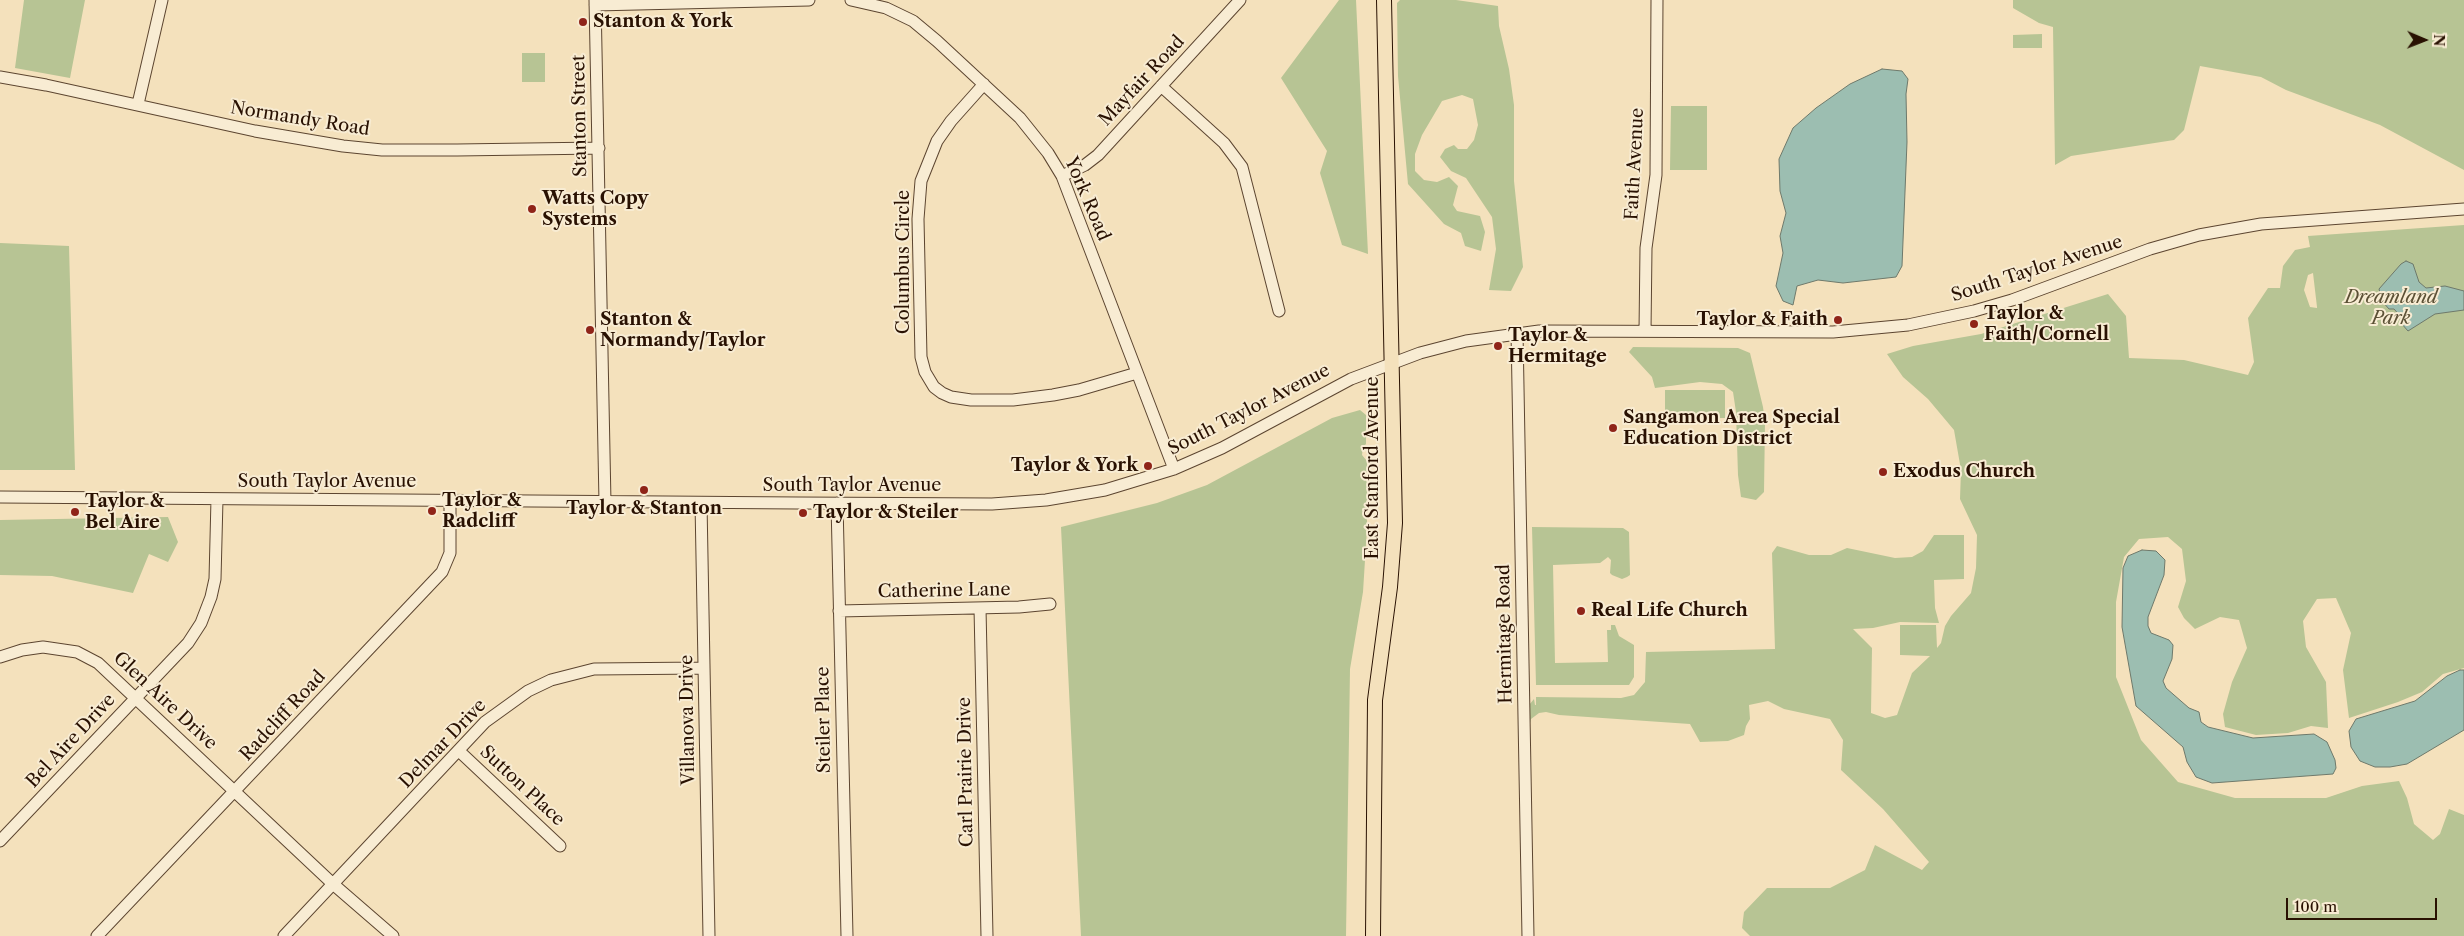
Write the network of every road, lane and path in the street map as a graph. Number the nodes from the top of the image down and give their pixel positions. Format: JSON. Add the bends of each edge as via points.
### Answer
{"nodes":[{"id":1,"x":162,"y":0,"type":"edge"},
{"id":2,"x":809,"y":0,"type":"edge"},
{"id":3,"x":851,"y":0,"type":"edge"},
{"id":4,"x":1240,"y":0,"type":"edge"},
{"id":5,"x":1384,"y":0,"type":"edge"},
{"id":6,"x":1657,"y":0,"type":"edge"},
{"id":7,"x":595,"y":2,"type":"edge"},
{"id":8,"x":888,"y":4,"type":"edge"},
{"id":9,"x":0,"y":77,"type":"edge"},
{"id":10,"x":984,"y":84,"type":"junction"},
{"id":11,"x":1161,"y":86,"type":"junction"},
{"id":12,"x":138,"y":104,"type":"junction"},
{"id":13,"x":599,"y":148,"type":"junction"},
{"id":14,"x":1062,"y":176,"type":"junction"},
{"id":15,"x":2464,"y":209,"type":"edge"},
{"id":16,"x":1279,"y":311,"type":"dead end"},
{"id":17,"x":1645,"y":331,"type":"junction"},
{"id":18,"x":1517,"y":332,"type":"junction"},
{"id":19,"x":1392,"y":362,"type":"junction"},
{"id":20,"x":1138,"y":373,"type":"junction"},
{"id":21,"x":1174,"y":469,"type":"junction"},
{"id":22,"x":0,"y":497,"type":"edge"},
{"id":23,"x":217,"y":499,"type":"junction"},
{"id":24,"x":450,"y":501,"type":"junction"},
{"id":25,"x":605,"y":502,"type":"junction"},
{"id":26,"x":701,"y":503,"type":"junction"},
{"id":27,"x":837,"y":504,"type":"junction"},
{"id":28,"x":1050,"y":604,"type":"dead end"},
{"id":29,"x":980,"y":608,"type":"junction"},
{"id":30,"x":839,"y":611,"type":"junction"},
{"id":31,"x":0,"y":657,"type":"edge"},
{"id":32,"x":704,"y":668,"type":"junction"},
{"id":33,"x":136,"y":697,"type":"junction"},
{"id":34,"x":459,"y":750,"type":"junction"},
{"id":35,"x":236,"y":791,"type":"junction"},
{"id":36,"x":0,"y":841,"type":"edge"},
{"id":37,"x":560,"y":846,"type":"dead end"},
{"id":38,"x":333,"y":884,"type":"junction"},
{"id":39,"x":98,"y":936,"type":"edge"},
{"id":40,"x":284,"y":936,"type":"edge"},
{"id":41,"x":393,"y":936,"type":"edge"},
{"id":42,"x":710,"y":936,"type":"edge"},
{"id":43,"x":847,"y":936,"type":"edge"},
{"id":44,"x":987,"y":936,"type":"edge"},
{"id":45,"x":1373,"y":936,"type":"edge"},
{"id":46,"x":1528,"y":936,"type":"edge"}],
"edges":[{"from":1,"to":12,"type":"street"},
{"from":2,"to":7,"type":"street"},
{"from":3,"to":8,"type":"street","name":"York Road"},
{"from":4,"to":11,"type":"street","name":"Mayfair Road"},
{"from":5,"to":19,"type":"main road","name":"East Stanford Avenue"},
{"from":6,"to":17,"type":"street","name":"Faith Avenue","via":[[1656,175],[1646,248]]},
{"from":7,"to":13,"type":"street","name":"Stanton Street"},
{"from":8,"to":10,"type":"street","name":"York Road","via":[[919,26]]},
{"from":9,"to":12,"type":"street","name":"Normandy Road"},
{"from":10,"to":14,"type":"street","name":"York Road","via":[[1034,134]]},
{"from":10,"to":20,"type":"street","name":"Columbus Circle","via":[[950,121],[925,168],[918,207],[923,365],[928,379],[942,393],[956,399],[1013,400],[1079,390]]},
{"from":11,"to":14,"type":"street","name":"Mayfair Road","via":[[1086,165]]},
{"from":11,"to":16,"type":"street","via":[[1224,143],[1242,167]]},
{"from":12,"to":13,"type":"street","name":"Normandy Road","via":[[255,131],[382,150]]},
{"from":13,"to":25,"type":"street","name":"Stanton Street"},
{"from":14,"to":20,"type":"street","name":"York Road"},
{"from":15,"to":17,"type":"street","name":"South Taylor Avenue","via":[[2261,224],[2207,234],[2150,249],[1974,312],[1908,325],[1833,332]]},
{"from":17,"to":18,"type":"street","name":"South Taylor Avenue"},
{"from":18,"to":19,"type":"street","name":"South Taylor Avenue","via":[[1441,346]]},
{"from":18,"to":46,"type":"street","name":"Hermitage Road"},
{"from":19,"to":21,"type":"street","name":"South Taylor Avenue","via":[[1335,386],[1228,444]]},
{"from":19,"to":45,"type":"main road","name":"East Stanford Avenue","via":[[1395,523],[1374,709]]},
{"from":20,"to":21,"type":"street","name":"York Road"},
{"from":21,"to":27,"type":"street","name":"South Taylor Avenue","via":[[1112,488],[1046,500],[992,504]]},
{"from":22,"to":23,"type":"street","name":"South Taylor Avenue"},
{"from":23,"to":24,"type":"street","name":"South Taylor Avenue"},
{"from":23,"to":33,"type":"street","name":"Bel Aire Drive","via":[[217,558],[212,597],[188,643]]},
{"from":24,"to":25,"type":"street","name":"South Taylor Avenue"},
{"from":24,"to":35,"type":"street","name":"Radcliff Road","via":[[450,553],[442,572]]},
{"from":25,"to":26,"type":"street","name":"South Taylor Avenue"},
{"from":26,"to":27,"type":"street","name":"South Taylor Avenue"},
{"from":26,"to":32,"type":"street","name":"Villanova Drive"},
{"from":27,"to":30,"type":"street","name":"Steiler Place"},
{"from":28,"to":29,"type":"street","name":"Catherine Lane"},
{"from":29,"to":30,"type":"street","name":"Catherine Lane"},
{"from":29,"to":44,"type":"street","name":"Carl Prairie Drive"},
{"from":30,"to":43,"type":"street","name":"Steiler Place"},
{"from":31,"to":33,"type":"street","name":"Glen Aire Drive","via":[[38,648],[77,652],[98,663]]},
{"from":32,"to":34,"type":"street","name":"Delmar Drive","via":[[594,669],[551,680],[505,706]]},
{"from":32,"to":42,"type":"street","name":"Villanova Drive"},
{"from":33,"to":35,"type":"street","name":"Glen Aire Drive"},
{"from":33,"to":36,"type":"street","name":"Bel Aire Drive"},
{"from":34,"to":37,"type":"street","name":"Sutton Place"},
{"from":34,"to":38,"type":"street","name":"Delmar Drive"},
{"from":35,"to":38,"type":"street","name":"Glen Aire Drive"},
{"from":35,"to":39,"type":"street","name":"Radcliff Road"},
{"from":38,"to":40,"type":"street","name":"Delmar Drive"},
{"from":38,"to":41,"type":"street","name":"Glen Aire Drive"}]}
